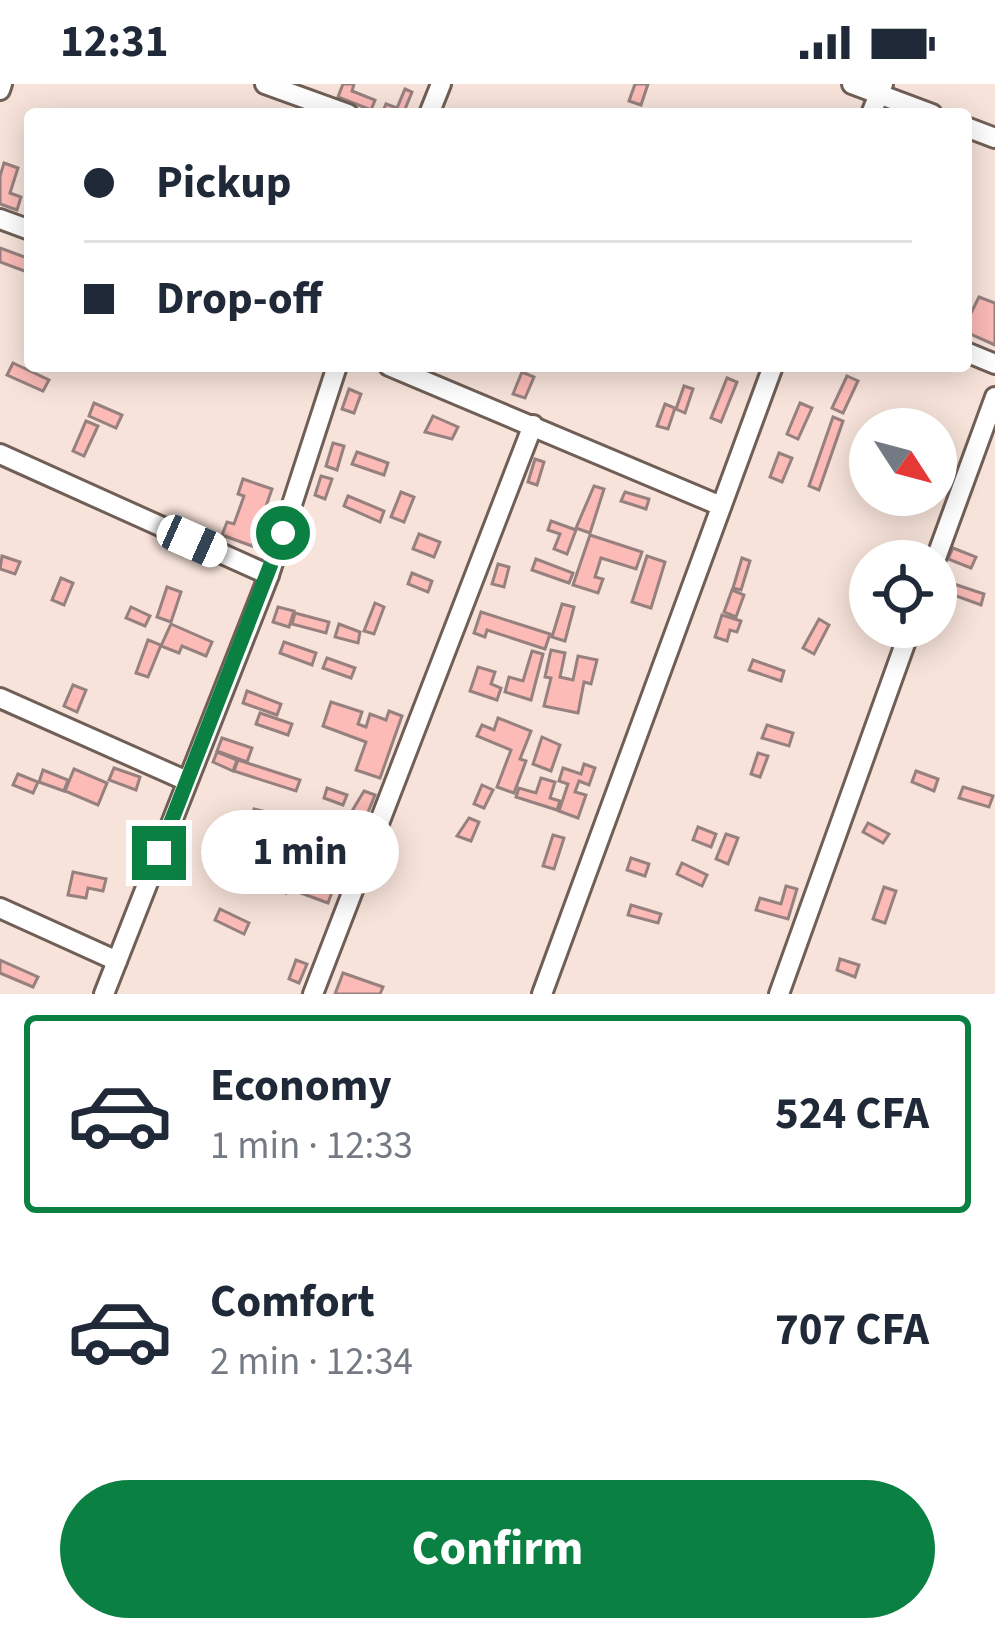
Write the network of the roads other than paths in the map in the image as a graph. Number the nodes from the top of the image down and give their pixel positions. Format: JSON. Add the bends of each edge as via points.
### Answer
{"nodes":[{"id":1,"x":265,"y":84,"type":"edge"},
{"id":2,"x":852,"y":84,"type":"edge"},
{"id":3,"x":881,"y":89,"type":"edge"},
{"id":4,"x":331,"y":108,"type":"edge"},
{"id":5,"x":920,"y":108,"type":"edge"},
{"id":6,"x":335,"y":372,"type":"edge"},
{"id":7,"x":404,"y":372,"type":"edge"},
{"id":8,"x":771,"y":372,"type":"edge"},
{"id":9,"x":995,"y":397,"type":"edge"},
{"id":10,"x":533,"y":425,"type":"junction"},
{"id":11,"x":0,"y":454,"type":"edge"},
{"id":12,"x":721,"y":506,"type":"junction"},
{"id":13,"x":943,"y":540,"type":"edge"},
{"id":14,"x":269,"y":575,"type":"junction"},
{"id":15,"x":903,"y":648,"type":"edge"},
{"id":16,"x":0,"y":698,"type":"edge"},
{"id":17,"x":187,"y":781,"type":"junction"},
{"id":18,"x":0,"y":908,"type":"edge"},
{"id":19,"x":117,"y":961,"type":"junction"},
{"id":20,"x":104,"y":994,"type":"edge"},
{"id":21,"x":313,"y":994,"type":"edge"},
{"id":22,"x":542,"y":994,"type":"edge"},
{"id":23,"x":779,"y":994,"type":"edge"}],
"edges":[{"from":1,"to":4,"type":"street"},
{"from":2,"to":3,"type":"street"},
{"from":3,"to":5,"type":"street"},
{"from":6,"to":14,"type":"street"},
{"from":7,"to":10,"type":"street"},
{"from":8,"to":12,"type":"street"},
{"from":9,"to":13,"type":"street"},
{"from":10,"to":12,"type":"street"},
{"from":10,"to":21,"type":"street"},
{"from":11,"to":14,"type":"street"},
{"from":12,"to":22,"type":"street"},
{"from":14,"to":17,"type":"street"},
{"from":15,"to":23,"type":"street"},
{"from":16,"to":17,"type":"street"},
{"from":17,"to":19,"type":"street"},
{"from":18,"to":19,"type":"street"},
{"from":19,"to":20,"type":"street"}]}
